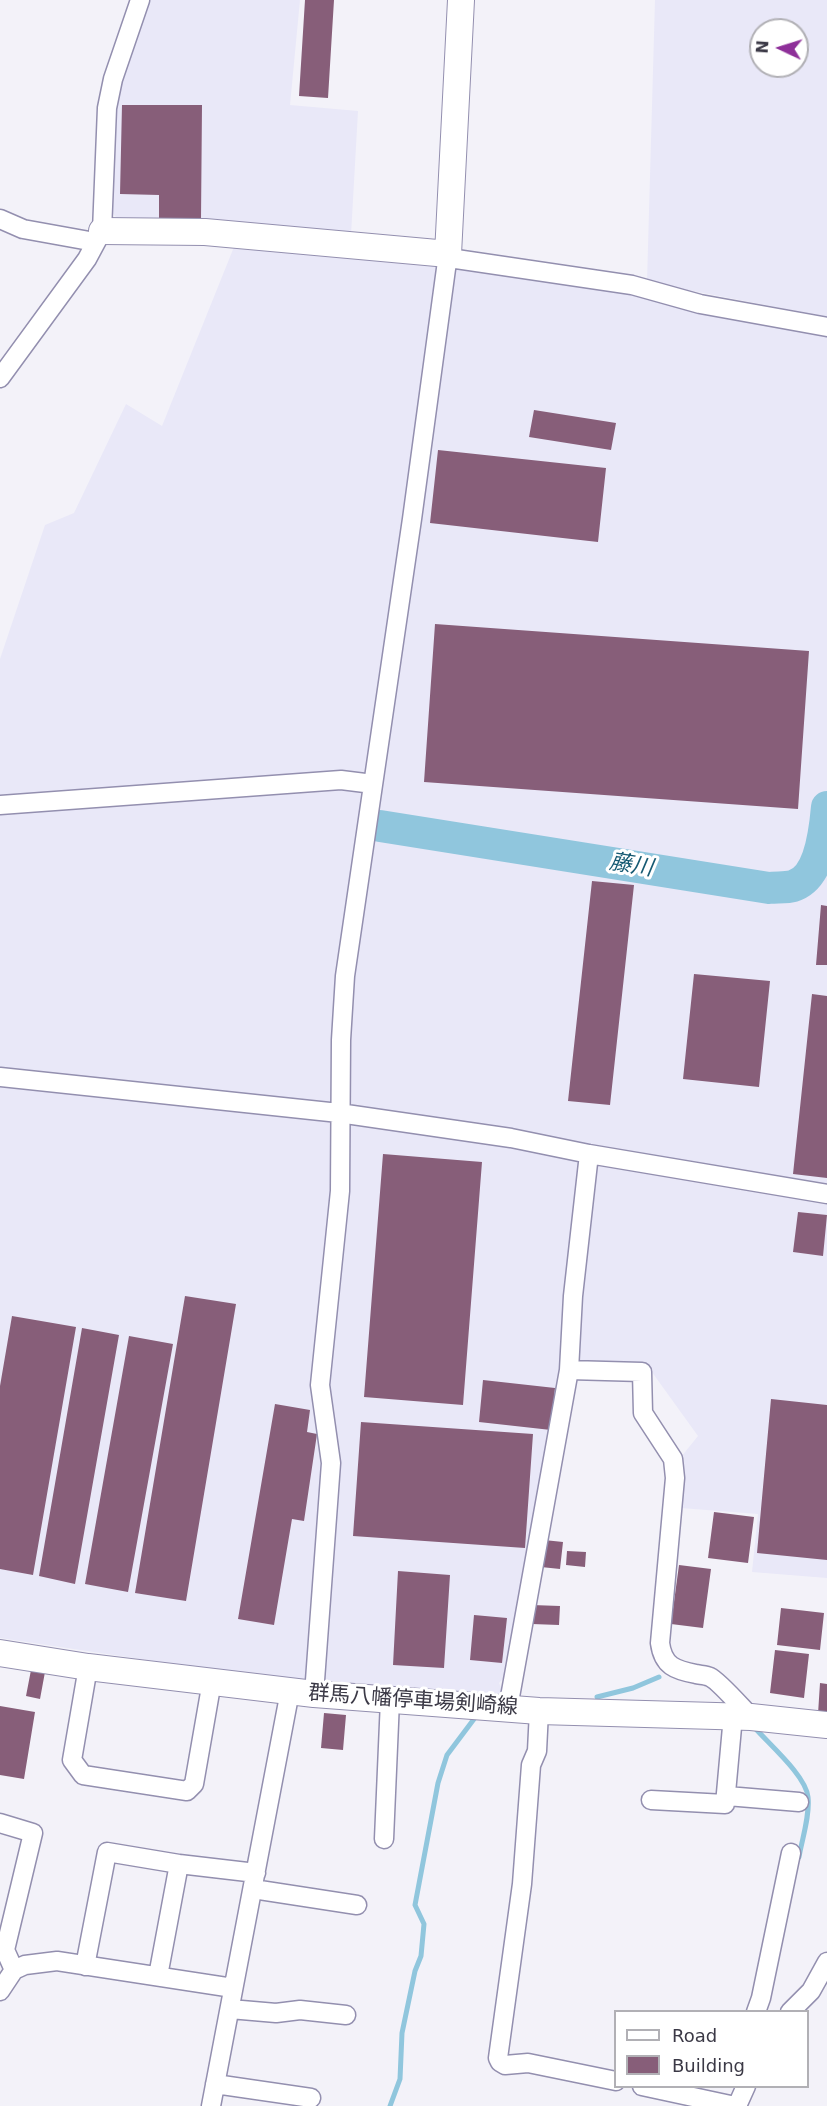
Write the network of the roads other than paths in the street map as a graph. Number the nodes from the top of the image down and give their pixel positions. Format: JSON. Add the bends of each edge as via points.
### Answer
{"nodes":[{"id":1,"x":140,"y":0,"type":"edge"},
{"id":2,"x":460,"y":0,"type":"edge"},
{"id":3,"x":0,"y":219,"type":"edge"},
{"id":4,"x":99,"y":237,"type":"junction"},
{"id":5,"x":448,"y":254,"type":"junction"},
{"id":6,"x":827,"y":327,"type":"edge"},
{"id":7,"x":0,"y":378,"type":"edge"},
{"id":8,"x":373,"y":784,"type":"junction"},
{"id":9,"x":0,"y":805,"type":"edge"},
{"id":10,"x":0,"y":1077,"type":"edge"},
{"id":11,"x":339,"y":1113,"type":"junction"},
{"id":12,"x":589,"y":1154,"type":"junction"},
{"id":13,"x":827,"y":1194,"type":"edge"},
{"id":14,"x":569,"y":1370,"type":"junction"},
{"id":15,"x":0,"y":1653,"type":"edge"},
{"id":16,"x":88,"y":1667,"type":"junction"},
{"id":17,"x":212,"y":1681,"type":"junction"},
{"id":18,"x":302,"y":1693,"type":"junction"},
{"id":19,"x":390,"y":1700,"type":"junction"},
{"id":20,"x":508,"y":1708,"type":"junction"},
{"id":21,"x":539,"y":1711,"type":"junction"},
{"id":22,"x":742,"y":1717,"type":"junction"},
{"id":23,"x":827,"y":1725,"type":"edge"},
{"id":24,"x":727,"y":1796,"type":"junction"},
{"id":25,"x":651,"y":1800,"type":"dead end"},
{"id":26,"x":799,"y":1802,"type":"dead end"},
{"id":27,"x":0,"y":1823,"type":"edge"},
{"id":28,"x":384,"y":1839,"type":"dead end"},
{"id":29,"x":791,"y":1853,"type":"dead end"},
{"id":30,"x":179,"y":1864,"type":"junction"},
{"id":31,"x":254,"y":1881,"type":"junction"},
{"id":32,"x":357,"y":1905,"type":"dead end"},
{"id":33,"x":827,"y":1962,"type":"edge"},
{"id":34,"x":85,"y":1966,"type":"junction"},
{"id":35,"x":14,"y":1970,"type":"junction"},
{"id":36,"x":158,"y":1976,"type":"junction"},
{"id":37,"x":233,"y":1988,"type":"junction"},
{"id":38,"x":0,"y":1990,"type":"edge"},
{"id":39,"x":230,"y":2009,"type":"junction"},
{"id":40,"x":756,"y":2010,"type":"edge"},
{"id":41,"x":792,"y":2010,"type":"edge"},
{"id":42,"x":346,"y":2015,"type":"dead end"},
{"id":43,"x":614,"y":2081,"type":"edge"},
{"id":44,"x":215,"y":2084,"type":"junction"},
{"id":45,"x":651,"y":2088,"type":"edge"},
{"id":46,"x":745,"y":2088,"type":"edge"},
{"id":47,"x":311,"y":2098,"type":"dead end"},
{"id":48,"x":211,"y":2106,"type":"edge"},
{"id":49,"x":736,"y":2106,"type":"edge"}],
"edges":[{"from":1,"to":4,"type":"street","via":[[107,108]]},
{"from":2,"to":5,"type":"main road"},
{"from":3,"to":4,"type":"street","via":[[23,229]]},
{"from":4,"to":5,"type":"main road","via":[[205,232]]},
{"from":4,"to":7,"type":"street"},
{"from":5,"to":6,"type":"street","via":[[456,259],[632,285],[700,304]]},
{"from":5,"to":8,"type":"street"},
{"from":8,"to":9,"type":"street","via":[[342,780]]},
{"from":8,"to":11,"type":"street","via":[[345,976]]},
{"from":10,"to":11,"type":"street"},
{"from":11,"to":12,"type":"street","via":[[511,1138]]},
{"from":11,"to":18,"type":"street","via":[[340,1191],[320,1384],[331,1463]]},
{"from":12,"to":13,"type":"street"},
{"from":12,"to":14,"type":"street"},
{"from":14,"to":20,"type":"street"},
{"from":14,"to":22,"type":"street","via":[[642,1372],[643,1413],[673,1459],[675,1478],[661,1653],[670,1666],[710,1677]]},
{"from":15,"to":16,"type":"main road","name":"群馬八幡停車場剣崎線"},
{"from":16,"to":17,"type":"main road","name":"群馬八幡停車場剣崎線"},
{"from":16,"to":17,"type":"street","via":[[72,1760],[84,1775],[187,1791],[194,1784]]},
{"from":17,"to":18,"type":"main road","name":"群馬八幡停車場剣崎線"},
{"from":18,"to":19,"type":"main road","name":"群馬八幡停車場剣崎線"},
{"from":18,"to":31,"type":"street"},
{"from":19,"to":20,"type":"main road","name":"群馬八幡停車場剣崎線"},
{"from":19,"to":28,"type":"street"},
{"from":20,"to":21,"type":"main road","name":"群馬八幡停車場剣崎線"},
{"from":21,"to":22,"type":"main road","name":"群馬八幡停車場剣崎線"},
{"from":21,"to":43,"type":"street","via":[[522,1884],[498,2058],[505,2065],[528,2062]]},
{"from":22,"to":23,"type":"main road","name":"群馬八幡停車場剣崎線"},
{"from":22,"to":24,"type":"street"},
{"from":24,"to":25,"type":"street","via":[[725,1804]]},
{"from":24,"to":26,"type":"street"},
{"from":27,"to":35,"type":"street","via":[[33,1833],[5,1950]]},
{"from":29,"to":40,"type":"street"},
{"from":30,"to":31,"type":"street"},
{"from":30,"to":34,"type":"street","via":[[107,1852]]},
{"from":30,"to":36,"type":"street"},
{"from":31,"to":32,"type":"street"},
{"from":31,"to":37,"type":"street"},
{"from":33,"to":41,"type":"street","via":[[811,1991]]},
{"from":34,"to":35,"type":"street","via":[[57,1961]]},
{"from":34,"to":36,"type":"street"},
{"from":35,"to":38,"type":"street"},
{"from":36,"to":37,"type":"street"},
{"from":37,"to":39,"type":"street"},
{"from":39,"to":42,"type":"street"},
{"from":39,"to":44,"type":"street"},
{"from":44,"to":47,"type":"street"},
{"from":44,"to":48,"type":"street"},
{"from":45,"to":49,"type":"street"},
{"from":46,"to":49,"type":"street"}]}
